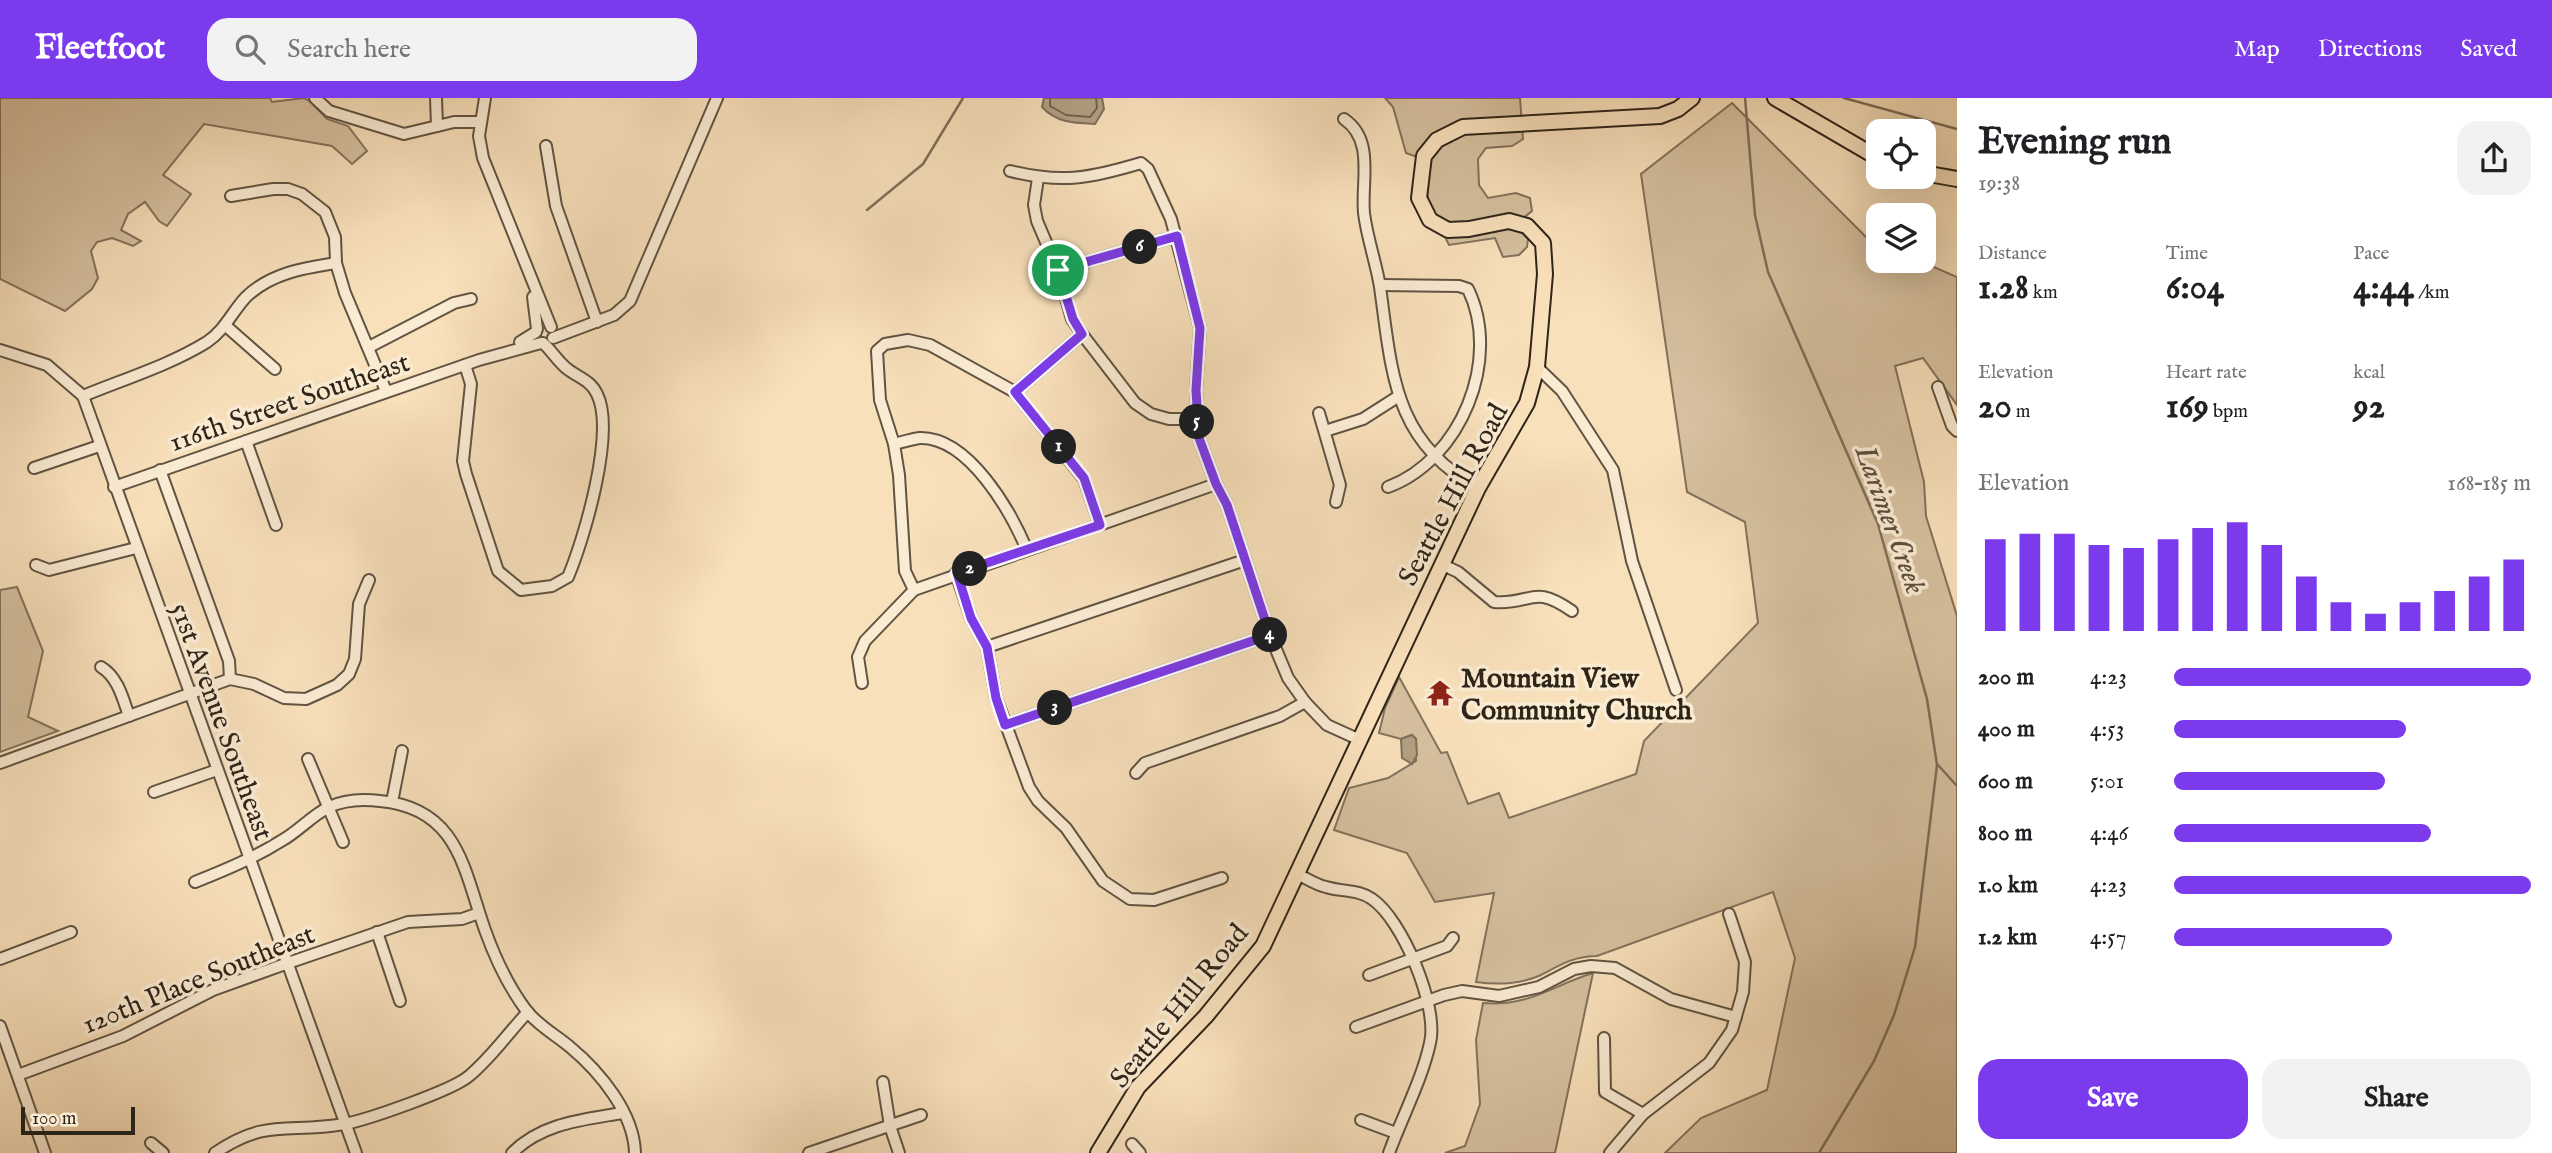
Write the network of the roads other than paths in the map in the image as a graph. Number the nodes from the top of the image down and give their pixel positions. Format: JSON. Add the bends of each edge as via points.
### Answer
{"nodes":[{"id":1,"x":315,"y":98,"type":"edge"},
{"id":2,"x":436,"y":98,"type":"edge"},
{"id":3,"x":485,"y":98,"type":"edge"},
{"id":4,"x":717,"y":98,"type":"edge"},
{"id":5,"x":1692,"y":98,"type":"edge"},
{"id":6,"x":1775,"y":98,"type":"edge"},
{"id":7,"x":1344,"y":119,"type":"dead end"},
{"id":8,"x":480,"y":122,"type":"junction"},
{"id":9,"x":437,"y":126,"type":"junction"},
{"id":10,"x":546,"y":146,"type":"dead end"},
{"id":11,"x":1866,"y":151,"type":"edge"},
{"id":12,"x":1010,"y":171,"type":"dead end"},
{"id":13,"x":1936,"y":175,"type":"edge"},
{"id":14,"x":1038,"y":178,"type":"junction"},
{"id":15,"x":1957,"y":179,"type":"edge"},
{"id":16,"x":231,"y":196,"type":"dead end"},
{"id":17,"x":1177,"y":236,"type":"junction"},
{"id":18,"x":336,"y":263,"type":"junction"},
{"id":19,"x":1058,"y":270,"type":"junction"},
{"id":20,"x":1380,"y":285,"type":"junction"},
{"id":21,"x":471,"y":299,"type":"dead end"},
{"id":22,"x":597,"y":321,"type":"junction"},
{"id":23,"x":226,"y":326,"type":"junction"},
{"id":24,"x":1082,"y":334,"type":"junction"},
{"id":25,"x":546,"y":335,"type":"junction"},
{"id":26,"x":369,"y":347,"type":"junction"},
{"id":27,"x":0,"y":351,"type":"edge"},
{"id":28,"x":465,"y":365,"type":"junction"},
{"id":29,"x":1537,"y":367,"type":"junction"},
{"id":30,"x":275,"y":369,"type":"dead end"},
{"id":31,"x":1938,"y":387,"type":"dead end"},
{"id":32,"x":387,"y":391,"type":"junction"},
{"id":33,"x":1015,"y":392,"type":"junction"},
{"id":34,"x":83,"y":396,"type":"junction"},
{"id":35,"x":1399,"y":396,"type":"junction"},
{"id":36,"x":1319,"y":413,"type":"dead end"},
{"id":37,"x":1197,"y":419,"type":"junction"},
{"id":38,"x":1325,"y":431,"type":"junction"},
{"id":39,"x":1957,"y":431,"type":"edge"},
{"id":40,"x":246,"y":441,"type":"junction"},
{"id":41,"x":894,"y":444,"type":"junction"},
{"id":42,"x":99,"y":446,"type":"junction"},
{"id":43,"x":1434,"y":457,"type":"junction"},
{"id":44,"x":34,"y":468,"type":"dead end"},
{"id":45,"x":160,"y":470,"type":"junction"},
{"id":46,"x":1216,"y":484,"type":"junction"},
{"id":47,"x":1388,"y":486,"type":"dead end"},
{"id":48,"x":114,"y":487,"type":"junction"},
{"id":49,"x":1478,"y":488,"type":"junction"},
{"id":50,"x":1336,"y":502,"type":"dead end"},
{"id":51,"x":276,"y":525,"type":"dead end"},
{"id":52,"x":1100,"y":525,"type":"junction"},
{"id":53,"x":136,"y":548,"type":"junction"},
{"id":54,"x":1027,"y":550,"type":"junction"},
{"id":55,"x":1245,"y":560,"type":"junction"},
{"id":56,"x":1441,"y":564,"type":"junction"},
{"id":57,"x":37,"y":565,"type":"dead end"},
{"id":58,"x":957,"y":573,"type":"junction"},
{"id":59,"x":369,"y":580,"type":"dead end"},
{"id":60,"x":914,"y":590,"type":"junction"},
{"id":61,"x":1572,"y":611,"type":"dead end"},
{"id":62,"x":1270,"y":635,"type":"junction"},
{"id":63,"x":987,"y":647,"type":"junction"},
{"id":64,"x":101,"y":667,"type":"dead end"},
{"id":65,"x":230,"y":680,"type":"junction"},
{"id":66,"x":862,"y":683,"type":"dead end"},
{"id":67,"x":1676,"y":690,"type":"dead end"},
{"id":68,"x":189,"y":695,"type":"junction"},
{"id":69,"x":1305,"y":702,"type":"junction"},
{"id":70,"x":129,"y":716,"type":"junction"},
{"id":71,"x":1005,"y":725,"type":"junction"},
{"id":72,"x":1360,"y":740,"type":"junction"},
{"id":73,"x":402,"y":751,"type":"dead end"},
{"id":74,"x":308,"y":759,"type":"dead end"},
{"id":75,"x":0,"y":763,"type":"edge"},
{"id":76,"x":217,"y":770,"type":"junction"},
{"id":77,"x":1136,"y":773,"type":"dead end"},
{"id":78,"x":154,"y":792,"type":"dead end"},
{"id":79,"x":392,"y":802,"type":"junction"},
{"id":80,"x":328,"y":807,"type":"junction"},
{"id":81,"x":343,"y":842,"type":"dead end"},
{"id":82,"x":250,"y":859,"type":"junction"},
{"id":83,"x":1297,"y":874,"type":"junction"},
{"id":84,"x":1222,"y":878,"type":"dead end"},
{"id":85,"x":195,"y":882,"type":"dead end"},
{"id":86,"x":479,"y":913,"type":"junction"},
{"id":87,"x":1729,"y":914,"type":"dead end"},
{"id":88,"x":71,"y":932,"type":"dead end"},
{"id":89,"x":377,"y":932,"type":"junction"},
{"id":90,"x":1453,"y":938,"type":"dead end"},
{"id":91,"x":0,"y":959,"type":"edge"},
{"id":92,"x":1412,"y":960,"type":"junction"},
{"id":93,"x":288,"y":963,"type":"junction"},
{"id":94,"x":1369,"y":975,"type":"dead end"},
{"id":95,"x":400,"y":1001,"type":"dead end"},
{"id":96,"x":1426,"y":1003,"type":"junction"},
{"id":97,"x":528,"y":1013,"type":"junction"},
{"id":98,"x":1735,"y":1017,"type":"junction"},
{"id":99,"x":0,"y":1026,"type":"edge"},
{"id":100,"x":1356,"y":1027,"type":"dead end"},
{"id":101,"x":1604,"y":1038,"type":"dead end"},
{"id":102,"x":18,"y":1075,"type":"junction"},
{"id":103,"x":883,"y":1082,"type":"dead end"},
{"id":104,"x":622,"y":1113,"type":"junction"},
{"id":105,"x":1643,"y":1114,"type":"junction"},
{"id":106,"x":921,"y":1115,"type":"dead end"},
{"id":107,"x":1361,"y":1121,"type":"dead end"},
{"id":108,"x":345,"y":1124,"type":"junction"},
{"id":109,"x":890,"y":1126,"type":"junction"},
{"id":110,"x":1396,"y":1133,"type":"junction"},
{"id":111,"x":151,"y":1143,"type":"dead end"},
{"id":112,"x":1132,"y":1144,"type":"dead end"},
{"id":113,"x":46,"y":1153,"type":"edge"},
{"id":114,"x":163,"y":1153,"type":"edge"},
{"id":115,"x":215,"y":1153,"type":"edge"},
{"id":116,"x":356,"y":1153,"type":"edge"},
{"id":117,"x":512,"y":1153,"type":"edge"},
{"id":118,"x":635,"y":1153,"type":"edge"},
{"id":119,"x":809,"y":1153,"type":"edge"},
{"id":120,"x":899,"y":1153,"type":"edge"},
{"id":121,"x":1098,"y":1153,"type":"edge"},
{"id":122,"x":1140,"y":1153,"type":"edge"},
{"id":123,"x":1389,"y":1153,"type":"edge"},
{"id":124,"x":1610,"y":1153,"type":"edge"}],
"edges":[{"from":1,"to":9,"type":"street","via":[[329,111],[404,134]]},
{"from":2,"to":9,"type":"street"},
{"from":3,"to":8,"type":"street"},
{"from":4,"to":22,"type":"street","via":[[631,301]]},
{"from":5,"to":29,"type":"main road","name":"Seattle Hill Road","via":[[1660,116],[1462,127],[1437,140],[1424,156],[1418,187],[1430,220],[1457,231],[1509,220],[1527,226],[1543,243]]},
{"from":6,"to":11,"type":"main road"},
{"from":7,"to":20,"type":"street","via":[[1354,126],[1364,148],[1364,213]]},
{"from":8,"to":9,"type":"street"},
{"from":8,"to":25,"type":"street","via":[[483,158]]},
{"from":10,"to":22,"type":"street","via":[[556,206]]},
{"from":12,"to":14,"type":"street"},
{"from":13,"to":15,"type":"main road"},
{"from":14,"to":17,"type":"street","via":[[1083,179],[1141,163]]},
{"from":14,"to":19,"type":"street","via":[[1037,221]]},
{"from":16,"to":18,"type":"street","via":[[273,189],[302,194],[316,202],[332,226]]},
{"from":17,"to":19,"type":"street"},
{"from":17,"to":37,"type":"street","via":[[1200,328]]},
{"from":18,"to":23,"type":"street","via":[[286,273],[265,283],[247,296]]},
{"from":18,"to":26,"type":"street"},
{"from":19,"to":24,"type":"street"},
{"from":20,"to":35,"type":"street","via":[[1385,336]]},
{"from":20,"to":43,"type":"street","via":[[1459,286],[1468,289],[1474,301],[1479,347],[1471,401]]},
{"from":21,"to":26,"type":"street","via":[[454,303]]},
{"from":22,"to":25,"type":"street"},
{"from":23,"to":30,"type":"street"},
{"from":23,"to":34,"type":"street","via":[[188,353]]},
{"from":24,"to":33,"type":"street"},
{"from":24,"to":37,"type":"street","via":[[1135,402],[1151,414]]},
{"from":25,"to":28,"type":"street","name":"116th Street Southeast"},
{"from":25,"to":28,"type":"street","via":[[564,367],[586,379],[598,395],[600,468],[568,577],[552,586],[521,590],[498,571],[463,461],[471,384]]},
{"from":26,"to":32,"type":"street"},
{"from":27,"to":34,"type":"street","via":[[47,365]]},
{"from":28,"to":32,"type":"street","name":"116th Street Southeast"},
{"from":29,"to":49,"type":"main road","name":"Seattle Hill Road","via":[[1527,403]]},
{"from":29,"to":67,"type":"street","via":[[1562,391],[1613,470],[1632,561]]},
{"from":31,"to":39,"type":"street"},
{"from":32,"to":40,"type":"street","name":"116th Street Southeast"},
{"from":33,"to":41,"type":"street","via":[[930,345],[908,340],[885,344],[877,351],[880,400]]},
{"from":33,"to":52,"type":"street","via":[[1084,478]]},
{"from":34,"to":42,"type":"street","name":"51st Avenue Southeast"},
{"from":35,"to":38,"type":"street","via":[[1363,419]]},
{"from":35,"to":43,"type":"street","via":[[1416,434]]},
{"from":36,"to":38,"type":"street"},
{"from":37,"to":46,"type":"street"},
{"from":38,"to":50,"type":"street","via":[[1340,485]]},
{"from":40,"to":45,"type":"street","name":"116th Street Southeast"},
{"from":40,"to":51,"type":"street"},
{"from":41,"to":54,"type":"street","via":[[921,438],[950,446],[965,456],[1013,519]]},
{"from":41,"to":60,"type":"street","via":[[905,570]]},
{"from":42,"to":44,"type":"street"},
{"from":42,"to":48,"type":"street","name":"51st Avenue Southeast"},
{"from":43,"to":47,"type":"street","via":[[1418,472]]},
{"from":43,"to":49,"type":"street"},
{"from":45,"to":48,"type":"street","name":"116th Street Southeast"},
{"from":45,"to":65,"type":"street","via":[[229,661]]},
{"from":46,"to":52,"type":"street"},
{"from":46,"to":55,"type":"street"},
{"from":48,"to":53,"type":"street","name":"51st Avenue Southeast"},
{"from":49,"to":56,"type":"main road","name":"Seattle Hill Road"},
{"from":52,"to":54,"type":"street"},
{"from":53,"to":57,"type":"street","via":[[49,570]]},
{"from":53,"to":68,"type":"street","name":"51st Avenue Southeast"},
{"from":54,"to":58,"type":"street"},
{"from":55,"to":62,"type":"street"},
{"from":55,"to":63,"type":"street"},
{"from":56,"to":61,"type":"street","via":[[1494,602],[1552,597]]},
{"from":56,"to":72,"type":"main road","name":"Seattle Hill Road"},
{"from":58,"to":60,"type":"street"},
{"from":58,"to":63,"type":"street","via":[[971,618]]},
{"from":59,"to":65,"type":"street","via":[[359,604],[355,659],[349,674],[337,685],[306,699],[284,698],[254,684]]},
{"from":60,"to":66,"type":"street","via":[[865,641],[858,657]]},
{"from":62,"to":69,"type":"street"},
{"from":62,"to":71,"type":"street"},
{"from":63,"to":71,"type":"street"},
{"from":64,"to":70,"type":"street","via":[[120,689]]},
{"from":65,"to":68,"type":"street"},
{"from":68,"to":70,"type":"street"},
{"from":68,"to":76,"type":"street","name":"51st Avenue Southeast"},
{"from":69,"to":72,"type":"street","via":[[1328,725]]},
{"from":69,"to":77,"type":"street","via":[[1280,716],[1144,762]]},
{"from":70,"to":75,"type":"street"},
{"from":71,"to":84,"type":"street","via":[[1029,787],[1066,828],[1103,881],[1130,899],[1154,900]]},
{"from":72,"to":83,"type":"main road","name":"Seattle Hill Road"},
{"from":73,"to":79,"type":"street"},
{"from":74,"to":80,"type":"street"},
{"from":76,"to":78,"type":"street"},
{"from":76,"to":82,"type":"street","name":"51st Avenue Southeast"},
{"from":79,"to":80,"type":"street","via":[[365,799]]},
{"from":79,"to":86,"type":"street","via":[[425,816],[455,845],[475,891]]},
{"from":80,"to":81,"type":"street"},
{"from":80,"to":82,"type":"street"},
{"from":82,"to":85,"type":"street"},
{"from":82,"to":93,"type":"street","name":"51st Avenue Southeast"},
{"from":83,"to":92,"type":"street","via":[[1327,888],[1369,897],[1400,930]]},
{"from":83,"to":121,"type":"main road","name":"Seattle Hill Road","via":[[1263,946],[1206,1016],[1138,1087]]},
{"from":86,"to":89,"type":"street","name":"120th Place Southeast","via":[[462,919],[408,922]]},
{"from":86,"to":97,"type":"street","via":[[507,980]]},
{"from":87,"to":98,"type":"street","via":[[1745,962]]},
{"from":88,"to":91,"type":"street"},
{"from":89,"to":93,"type":"street","name":"120th Place Southeast"},
{"from":89,"to":95,"type":"street"},
{"from":90,"to":92,"type":"street","via":[[1447,946]]},
{"from":92,"to":94,"type":"street"},
{"from":92,"to":96,"type":"street"},
{"from":93,"to":102,"type":"street","name":"120th Place Southeast","via":[[213,990],[123,1036]]},
{"from":93,"to":108,"type":"street","name":"51st Avenue Southeast"},
{"from":96,"to":98,"type":"street","via":[[1462,991],[1499,996],[1523,991],[1591,966],[1615,968],[1671,999]]},
{"from":96,"to":100,"type":"street"},
{"from":96,"to":110,"type":"street","via":[[1431,1041]]},
{"from":97,"to":104,"type":"street","via":[[592,1067]]},
{"from":97,"to":108,"type":"street","via":[[482,1065],[454,1087]]},
{"from":98,"to":105,"type":"street","via":[[1724,1046],[1709,1063]]},
{"from":99,"to":102,"type":"street"},
{"from":101,"to":105,"type":"street","via":[[1605,1092]]},
{"from":102,"to":113,"type":"street"},
{"from":103,"to":109,"type":"street"},
{"from":104,"to":117,"type":"street","via":[[544,1130]]},
{"from":104,"to":118,"type":"street","via":[[635,1141]]},
{"from":105,"to":124,"type":"street"},
{"from":106,"to":109,"type":"street"},
{"from":107,"to":110,"type":"street"},
{"from":108,"to":115,"type":"street","via":[[264,1129]]},
{"from":108,"to":116,"type":"street","name":"51st Avenue Southeast"},
{"from":109,"to":119,"type":"street"},
{"from":109,"to":120,"type":"street"},
{"from":110,"to":123,"type":"street"},
{"from":111,"to":114,"type":"street"},
{"from":112,"to":122,"type":"street"}]}
